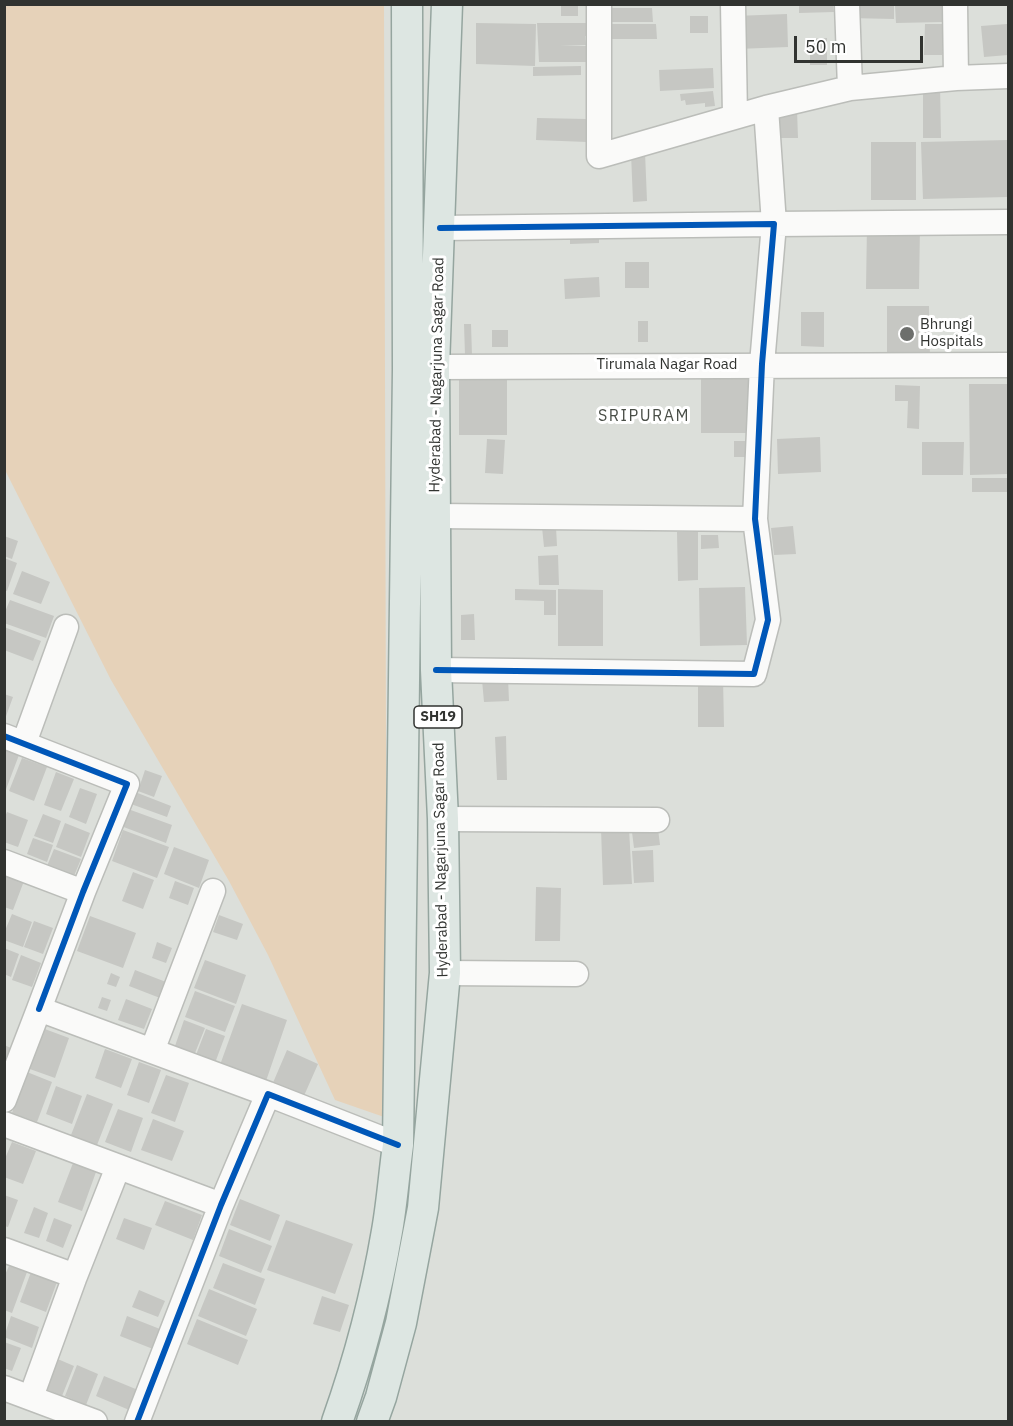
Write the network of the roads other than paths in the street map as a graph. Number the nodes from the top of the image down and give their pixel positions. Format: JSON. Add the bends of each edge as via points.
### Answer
{"nodes":[{"id":1,"x":407,"y":4,"type":"edge"},
{"id":2,"x":447,"y":4,"type":"edge"},
{"id":3,"x":599,"y":4,"type":"edge"},
{"id":4,"x":733,"y":4,"type":"edge"},
{"id":5,"x":847,"y":4,"type":"edge"},
{"id":6,"x":955,"y":4,"type":"edge"},
{"id":7,"x":1008,"y":76,"type":"edge"},
{"id":8,"x":956,"y":78,"type":"junction"},
{"id":9,"x":850,"y":88,"type":"junction"},
{"id":10,"x":766,"y":108,"type":"junction"},
{"id":11,"x":735,"y":116,"type":"junction"},
{"id":12,"x":1008,"y":222,"type":"edge"},
{"id":13,"x":774,"y":224,"type":"junction"},
{"id":14,"x":440,"y":228,"type":"junction"},
{"id":15,"x":762,"y":364,"type":"junction"},
{"id":16,"x":1008,"y":365,"type":"edge"},
{"id":17,"x":421,"y":368,"type":"junction"},
{"id":18,"x":435,"y":516,"type":"junction"},
{"id":19,"x":756,"y":519,"type":"junction"},
{"id":20,"x":66,"y":627,"type":"dead end"},
{"id":21,"x":436,"y":670,"type":"junction"},
{"id":22,"x":14,"y":740,"type":"edge"},
{"id":23,"x":442,"y":819,"type":"junction"},
{"id":24,"x":657,"y":820,"type":"dead end"},
{"id":25,"x":4,"y":862,"type":"edge"},
{"id":26,"x":213,"y":891,"type":"dead end"},
{"id":27,"x":83,"y":892,"type":"junction"},
{"id":28,"x":445,"y":973,"type":"junction"},
{"id":29,"x":576,"y":974,"type":"dead end"},
{"id":30,"x":39,"y":1009,"type":"junction"},
{"id":31,"x":152,"y":1051,"type":"junction"},
{"id":32,"x":268,"y":1094,"type":"junction"},
{"id":33,"x":4,"y":1100,"type":"edge"},
{"id":34,"x":4,"y":1124,"type":"edge"},
{"id":35,"x":398,"y":1145,"type":"junction"},
{"id":36,"x":118,"y":1167,"type":"junction"},
{"id":37,"x":221,"y":1205,"type":"junction"},
{"id":38,"x":4,"y":1250,"type":"edge"},
{"id":39,"x":75,"y":1276,"type":"junction"},
{"id":40,"x":4,"y":1388,"type":"edge"},
{"id":41,"x":31,"y":1397,"type":"junction"},
{"id":42,"x":95,"y":1422,"type":"edge"},
{"id":43,"x":137,"y":1422,"type":"edge"},
{"id":44,"x":337,"y":1422,"type":"edge"},
{"id":45,"x":372,"y":1422,"type":"edge"}],
"edges":[{"from":1,"to":17,"type":"main road","name":"Hyderabad - Nagarjuna Sagar Road","number":"SH19"},
{"from":2,"to":14,"type":"main road","name":"Hyderabad - Nagarjuna Sagar Road","number":"SH19"},
{"from":3,"to":11,"type":"street","via":[[599,156]]},
{"from":4,"to":11,"type":"street"},
{"from":5,"to":9,"type":"street"},
{"from":6,"to":8,"type":"street"},
{"from":7,"to":8,"type":"street"},
{"from":8,"to":9,"type":"street"},
{"from":9,"to":10,"type":"street"},
{"from":10,"to":11,"type":"street"},
{"from":10,"to":13,"type":"street"},
{"from":12,"to":13,"type":"street"},
{"from":13,"to":14,"type":"street"},
{"from":13,"to":15,"type":"street"},
{"from":14,"to":17,"type":"main road","name":"Hyderabad - Nagarjuna Sagar Road","number":"SH19"},
{"from":15,"to":16,"type":"street","name":"Tirumala Nagar Road"},
{"from":15,"to":17,"type":"street","name":"Tirumala Nagar Road"},
{"from":15,"to":19,"type":"street"},
{"from":17,"to":18,"type":"main road","name":"Hyderabad - Nagarjuna Sagar Road","number":"SH19"},
{"from":17,"to":35,"type":"main road","name":"Hyderabad - Nagarjuna Sagar Road","number":"SH19"},
{"from":18,"to":19,"type":"street"},
{"from":18,"to":21,"type":"main road","name":"Hyderabad - Nagarjuna Sagar Road","number":"SH19"},
{"from":19,"to":21,"type":"street","via":[[768,620],[754,674]]},
{"from":20,"to":22,"type":"street"},
{"from":21,"to":23,"type":"main road","name":"Hyderabad - Nagarjuna Sagar Road","number":"SH19"},
{"from":22,"to":27,"type":"street","via":[[127,784]]},
{"from":23,"to":24,"type":"street"},
{"from":23,"to":28,"type":"main road","name":"Hyderabad - Nagarjuna Sagar Road","number":"SH19"},
{"from":25,"to":27,"type":"street"},
{"from":26,"to":31,"type":"street"},
{"from":27,"to":30,"type":"street"},
{"from":28,"to":29,"type":"street"},
{"from":28,"to":45,"type":"main road","name":"Hyderabad - Nagarjuna Sagar Road","number":"SH19","via":[[423,1208],[401,1323]]},
{"from":30,"to":31,"type":"street"},
{"from":30,"to":33,"type":"street"},
{"from":31,"to":32,"type":"street"},
{"from":32,"to":35,"type":"street"},
{"from":32,"to":37,"type":"street"},
{"from":34,"to":36,"type":"street"},
{"from":35,"to":44,"type":"main road","name":"Hyderabad - Nagarjuna Sagar Road","number":"SH19","via":[[387,1230],[369,1315]]},
{"from":36,"to":37,"type":"street"},
{"from":36,"to":39,"type":"street"},
{"from":37,"to":43,"type":"street"},
{"from":38,"to":39,"type":"street"},
{"from":39,"to":41,"type":"street"},
{"from":40,"to":41,"type":"street"},
{"from":41,"to":42,"type":"street"}]}
